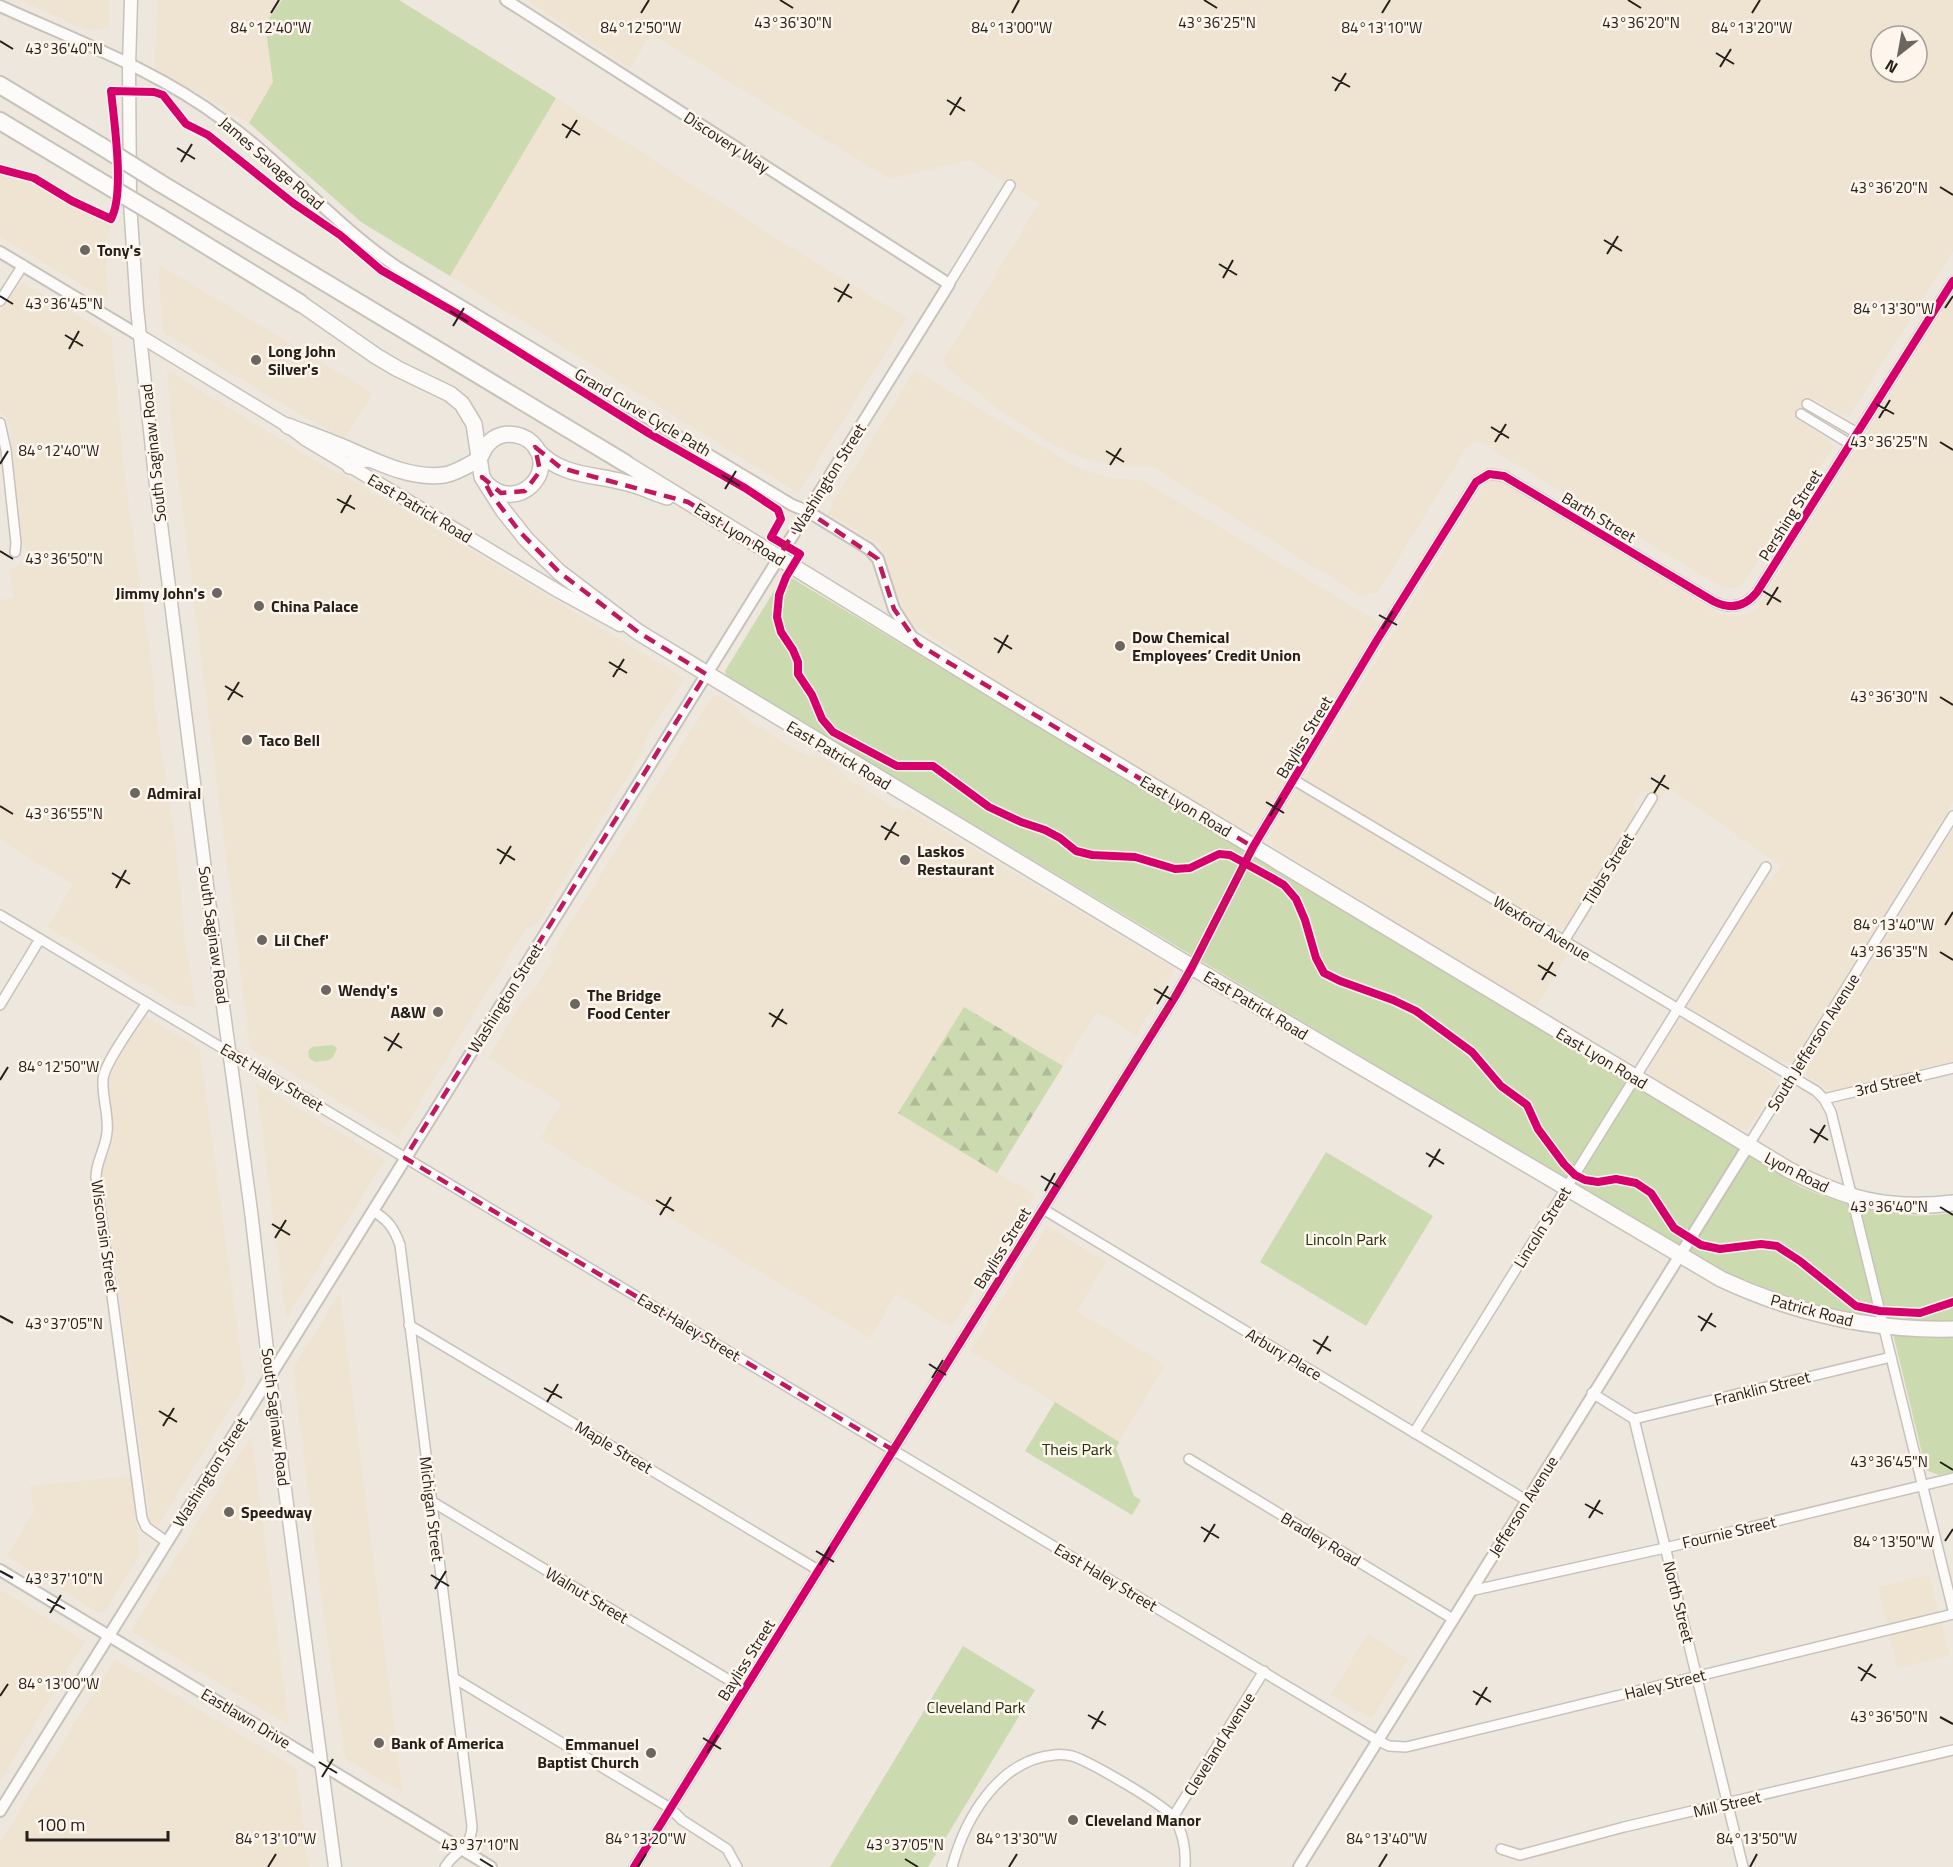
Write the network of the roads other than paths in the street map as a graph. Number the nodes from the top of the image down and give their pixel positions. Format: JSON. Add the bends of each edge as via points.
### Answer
{"nodes":[{"id":1,"x":131,"y":0,"type":"edge"},
{"id":2,"x":506,"y":0,"type":"edge"},
{"id":3,"x":0,"y":6,"type":"edge"},
{"id":4,"x":129,"y":65,"type":"junction"},
{"id":5,"x":0,"y":85,"type":"edge"},
{"id":6,"x":0,"y":121,"type":"edge"},
{"id":7,"x":1010,"y":185,"type":"dead end"},
{"id":8,"x":0,"y":252,"type":"edge"},
{"id":9,"x":23,"y":265,"type":"junction"},
{"id":10,"x":1953,"y":281,"type":"edge"},
{"id":11,"x":949,"y":284,"type":"junction"},
{"id":12,"x":0,"y":301,"type":"edge"},
{"id":13,"x":300,"y":303,"type":"joint"},
{"id":14,"x":140,"y":336,"type":"junction"},
{"id":15,"x":1807,"y":404,"type":"dead end"},
{"id":16,"x":1801,"y":414,"type":"dead end"},
{"id":17,"x":0,"y":423,"type":"edge"},
{"id":18,"x":288,"y":426,"type":"junction"},
{"id":19,"x":1857,"y":433,"type":"junction"},
{"id":20,"x":1850,"y":444,"type":"junction"},
{"id":21,"x":535,"y":447,"type":"junction"},
{"id":22,"x":480,"y":457,"type":"junction"},
{"id":23,"x":370,"y":459,"type":"junction"},
{"id":24,"x":625,"y":464,"type":"joint"},
{"id":25,"x":350,"y":466,"type":"junction"},
{"id":26,"x":482,"y":477,"type":"junction"},
{"id":27,"x":688,"y":502,"type":"junction"},
{"id":28,"x":807,"y":511,"type":"junction"},
{"id":29,"x":1456,"y":513,"type":"joint"},
{"id":30,"x":15,"y":552,"type":"dead end"},
{"id":31,"x":778,"y":558,"type":"junction"},
{"id":32,"x":1740,"y":606,"type":"joint"},
{"id":33,"x":918,"y":644,"type":"junction"},
{"id":34,"x":661,"y":647,"type":"junction"},
{"id":35,"x":706,"y":674,"type":"junction"},
{"id":36,"x":1294,"y":780,"type":"junction"},
{"id":37,"x":1652,"y":798,"type":"dead end"},
{"id":38,"x":1953,"y":816,"type":"edge"},
{"id":39,"x":1253,"y":847,"type":"junction"},
{"id":40,"x":1766,"y":867,"type":"dead end"},
{"id":41,"x":0,"y":915,"type":"edge"},
{"id":42,"x":40,"y":939,"type":"junction"},
{"id":43,"x":1563,"y":941,"type":"junction"},
{"id":44,"x":1192,"y":968,"type":"junction"},
{"id":45,"x":147,"y":1003,"type":"junction"},
{"id":46,"x":0,"y":1005,"type":"edge"},
{"id":47,"x":1677,"y":1009,"type":"junction"},
{"id":48,"x":231,"y":1052,"type":"junction"},
{"id":49,"x":1953,"y":1068,"type":"edge"},
{"id":50,"x":1791,"y":1076,"type":"junction"},
{"id":51,"x":1635,"y":1078,"type":"junction"},
{"id":52,"x":1824,"y":1099,"type":"junction"},
{"id":53,"x":1748,"y":1146,"type":"junction"},
{"id":54,"x":405,"y":1158,"type":"junction"},
{"id":55,"x":1566,"y":1188,"type":"junction"},
{"id":56,"x":1851,"y":1197,"type":"junction"},
{"id":57,"x":1953,"y":1203,"type":"edge"},
{"id":58,"x":1043,"y":1209,"type":"junction"},
{"id":59,"x":373,"y":1211,"type":"junction"},
{"id":60,"x":1680,"y":1256,"type":"junction"},
{"id":61,"x":409,"y":1325,"type":"junction"},
{"id":62,"x":1883,"y":1326,"type":"junction"},
{"id":63,"x":1953,"y":1329,"type":"edge"},
{"id":64,"x":1891,"y":1357,"type":"junction"},
{"id":65,"x":270,"y":1376,"type":"junction"},
{"id":66,"x":1592,"y":1394,"type":"junction"},
{"id":67,"x":1634,"y":1419,"type":"junction"},
{"id":68,"x":1414,"y":1433,"type":"junction"},
{"id":69,"x":893,"y":1450,"type":"junction"},
{"id":70,"x":1189,"y":1459,"type":"dead end"},
{"id":71,"x":1953,"y":1478,"type":"edge"},
{"id":72,"x":1922,"y":1486,"type":"junction"},
{"id":73,"x":1526,"y":1500,"type":"junction"},
{"id":74,"x":431,"y":1501,"type":"junction"},
{"id":75,"x":167,"y":1542,"type":"junction"},
{"id":76,"x":1665,"y":1548,"type":"junction"},
{"id":77,"x":0,"y":1570,"type":"edge"},
{"id":78,"x":818,"y":1570,"type":"junction"},
{"id":79,"x":1470,"y":1591,"type":"junction"},
{"id":80,"x":1953,"y":1612,"type":"edge"},
{"id":81,"x":1453,"y":1619,"type":"junction"},
{"id":82,"x":109,"y":1635,"type":"junction"},
{"id":83,"x":1264,"y":1671,"type":"junction"},
{"id":84,"x":1697,"y":1676,"type":"junction"},
{"id":85,"x":454,"y":1678,"type":"junction"},
{"id":86,"x":744,"y":1689,"type":"junction"},
{"id":87,"x":1377,"y":1740,"type":"junction"},
{"id":88,"x":1953,"y":1750,"type":"edge"},
{"id":89,"x":322,"y":1764,"type":"junction"},
{"id":90,"x":1727,"y":1804,"type":"junction"},
{"id":91,"x":670,"y":1808,"type":"junction"},
{"id":92,"x":0,"y":1811,"type":"edge"},
{"id":93,"x":1173,"y":1817,"type":"junction"},
{"id":94,"x":462,"y":1849,"type":"junction"},
{"id":95,"x":1501,"y":1849,"type":"dead end"},
{"id":96,"x":335,"y":1867,"type":"edge"},
{"id":97,"x":446,"y":1867,"type":"edge"},
{"id":98,"x":491,"y":1867,"type":"edge"},
{"id":99,"x":634,"y":1867,"type":"edge"},
{"id":100,"x":737,"y":1867,"type":"edge"},
{"id":101,"x":952,"y":1867,"type":"edge"},
{"id":102,"x":1185,"y":1867,"type":"edge"},
{"id":103,"x":1299,"y":1867,"type":"edge"},
{"id":104,"x":1743,"y":1867,"type":"edge"}],
"edges":[{"from":1,"to":4,"type":"main road","name":"South Saginaw Road"},
{"from":2,"to":11,"type":"street","name":"Discovery Way"},
{"from":3,"to":4,"type":"street","name":"James Savage Road"},
{"from":4,"to":14,"type":"main road","name":"South Saginaw Road","via":[[130,203]]},
{"from":4,"to":28,"type":"street","name":"James Savage Road","via":[[222,119],[351,233],[397,267]]},
{"from":5,"to":24,"type":"highway","bridge":true},
{"from":6,"to":13,"type":"highway","bridge":true},
{"from":7,"to":11,"type":"street","name":"Washington Street"},
{"from":8,"to":9,"type":"street","name":"East Patrick Road"},
{"from":9,"to":12,"type":"street"},
{"from":9,"to":14,"type":"street","name":"East Patrick Road"},
{"from":10,"to":19,"type":"street","name":"Pershing Street"},
{"from":11,"to":28,"type":"street","name":"Washington Street"},
{"from":13,"to":22,"type":"highway","via":[[386,363],[458,400],[474,424]]},
{"from":14,"to":18,"type":"main road","name":"East Patrick Road"},
{"from":14,"to":48,"type":"main road","name":"South Saginaw Road","via":[[215,950]]},
{"from":15,"to":19,"type":"street"},
{"from":16,"to":20,"type":"street"},
{"from":17,"to":30,"type":"street"},
{"from":18,"to":23,"type":"highway"},
{"from":18,"to":25,"type":"main road","name":"East Patrick Road"},
{"from":19,"to":20,"type":"street","name":"Pershing Street"},
{"from":20,"to":32,"type":"street","name":"Pershing Street","via":[[1757,592]]},
{"from":21,"to":22,"type":"highway","via":[[520,436],[507,434],[490,441]]},
{"from":21,"to":26,"type":"highway","via":[[540,471],[525,491],[501,493]]},
{"from":21,"to":27,"type":"highway","via":[[549,462],[567,471],[621,481]]},
{"from":22,"to":23,"type":"highway","via":[[451,474],[434,476],[412,474]]},
{"from":22,"to":26,"type":"highway"},
{"from":23,"to":25,"type":"highway","via":[[358,460]]},
{"from":24,"to":27,"type":"highway","name":"East Lyon Road"},
{"from":25,"to":34,"type":"main road","name":"East Patrick Road","via":[[558,591]]},
{"from":26,"to":34,"type":"highway","via":[[510,519],[551,564]]},
{"from":27,"to":31,"type":"highway","name":"East Lyon Road"},
{"from":28,"to":31,"type":"street","name":"Washington Street"},
{"from":28,"to":33,"type":"street","name":"James Savage Road","via":[[869,549],[878,559],[894,609]]},
{"from":29,"to":32,"type":"street","name":"Barth Street","via":[[1482,477],[1504,476],[1721,606]]},
{"from":29,"to":36,"type":"street","name":"Bayliss Street"},
{"from":31,"to":33,"type":"highway","name":"East Lyon Road"},
{"from":31,"to":35,"type":"street","name":"Washington Street"},
{"from":33,"to":39,"type":"highway","name":"East Lyon Road"},
{"from":34,"to":35,"type":"highway","name":"East Patrick Road"},
{"from":35,"to":44,"type":"highway","name":"East Patrick Road"},
{"from":35,"to":54,"type":"street","name":"Washington Street"},
{"from":36,"to":39,"type":"street","name":"Bayliss Street"},
{"from":36,"to":43,"type":"street","name":"Wexford Avenue"},
{"from":37,"to":43,"type":"street","name":"Tibbs Street"},
{"from":38,"to":50,"type":"street","name":"South Jefferson Avenue"},
{"from":39,"to":44,"type":"street","name":"Bayliss Street"},
{"from":39,"to":51,"type":"highway","name":"East Lyon Road"},
{"from":40,"to":47,"type":"street","name":"Lincoln Street"},
{"from":41,"to":42,"type":"street","name":"East Haley Street"},
{"from":42,"to":45,"type":"street","name":"East Haley Street"},
{"from":42,"to":46,"type":"street"},
{"from":43,"to":47,"type":"street","name":"Wexford Avenue"},
{"from":44,"to":55,"type":"highway","name":"East Patrick Road"},
{"from":44,"to":58,"type":"street","name":"Bayliss Street"},
{"from":45,"to":48,"type":"street","name":"East Haley Street"},
{"from":45,"to":75,"type":"street","name":"Wisconsin Street","via":[[103,1074],[108,1130],[96,1177],[142,1518],[146,1527]]},
{"from":47,"to":50,"type":"street","name":"Wexford Avenue"},
{"from":47,"to":51,"type":"street","name":"Lincoln Street"},
{"from":48,"to":54,"type":"street","name":"East Haley Street"},
{"from":48,"to":65,"type":"main road","name":"South Saginaw Road"},
{"from":49,"to":52,"type":"street","name":"3rd Street"},
{"from":50,"to":52,"type":"street","name":"Wexford Avenue"},
{"from":50,"to":53,"type":"street","name":"South Jefferson Avenue"},
{"from":51,"to":53,"type":"highway","name":"East Lyon Road"},
{"from":51,"to":55,"type":"street","name":"Lincoln Street"},
{"from":52,"to":56,"type":"street","via":[[1831,1112]]},
{"from":53,"to":56,"type":"highway","name":"Lyon Road","via":[[1820,1186]]},
{"from":53,"to":60,"type":"street","name":"Jefferson Avenue"},
{"from":54,"to":59,"type":"street","name":"Washington Street"},
{"from":54,"to":69,"type":"street","name":"East Haley Street"},
{"from":55,"to":60,"type":"highway","name":"East Patrick Road"},
{"from":55,"to":68,"type":"street","name":"Lincoln Street"},
{"from":56,"to":57,"type":"highway","name":"Lyon Road","via":[[1902,1206]]},
{"from":56,"to":62,"type":"street"},
{"from":58,"to":68,"type":"street","name":"Arbury Place"},
{"from":58,"to":69,"type":"street","name":"Bayliss Street"},
{"from":59,"to":61,"type":"street","name":"Michigan Street","via":[[388,1220],[400,1245]]},
{"from":59,"to":65,"type":"street","name":"Washington Street"},
{"from":60,"to":62,"type":"highway","name":"Patrick Road","via":[[1780,1304]]},
{"from":60,"to":66,"type":"street","name":"Jefferson Avenue"},
{"from":61,"to":74,"type":"street","name":"Michigan Street"},
{"from":61,"to":78,"type":"street","name":"Maple Street"},
{"from":62,"to":63,"type":"highway","name":"Patrick Road"},
{"from":62,"to":64,"type":"street"},
{"from":64,"to":67,"type":"street","name":"Franklin Street"},
{"from":64,"to":72,"type":"street"},
{"from":65,"to":75,"type":"street","name":"Washington Street"},
{"from":65,"to":89,"type":"main road","name":"South Saginaw Road"},
{"from":66,"to":67,"type":"street"},
{"from":66,"to":73,"type":"street","name":"Jefferson Avenue"},
{"from":67,"to":76,"type":"street","name":"North Street"},
{"from":68,"to":73,"type":"street","name":"Arbury Place"},
{"from":69,"to":78,"type":"street","name":"Bayliss Street"},
{"from":69,"to":83,"type":"street","name":"East Haley Street"},
{"from":70,"to":81,"type":"street","name":"Bradley Road"},
{"from":71,"to":72,"type":"street","name":"Fournie Street"},
{"from":72,"to":76,"type":"street","name":"Fournie Street"},
{"from":72,"to":80,"type":"street"},
{"from":73,"to":79,"type":"street","name":"Jefferson Avenue"},
{"from":74,"to":85,"type":"street","name":"Michigan Street"},
{"from":74,"to":86,"type":"street","name":"Walnut Street"},
{"from":75,"to":82,"type":"street","name":"Washington Street"},
{"from":76,"to":79,"type":"street","name":"Fournie Street"},
{"from":76,"to":84,"type":"street","name":"North Street"},
{"from":77,"to":82,"type":"street","name":"Eastlawn Drive"},
{"from":78,"to":86,"type":"street","name":"Bayliss Street"},
{"from":79,"to":81,"type":"street","name":"Jefferson Avenue"},
{"from":80,"to":84,"type":"street","name":"Haley Street"},
{"from":81,"to":87,"type":"street","name":"Jefferson Avenue"},
{"from":82,"to":89,"type":"street","name":"Eastlawn Drive"},
{"from":82,"to":92,"type":"street","name":"Washington Street"},
{"from":83,"to":87,"type":"street","name":"East Haley Street"},
{"from":83,"to":93,"type":"street","name":"Cleveland Avenue"},
{"from":84,"to":87,"type":"street","name":"Haley Street","via":[[1406,1747],[1389,1746]]},
{"from":84,"to":90,"type":"street","name":"North Street"},
{"from":85,"to":91,"type":"street"},
{"from":85,"to":94,"type":"street","name":"Michigan Street","via":[[472,1826],[471,1840]]},
{"from":86,"to":91,"type":"street","name":"Bayliss Street"},
{"from":87,"to":103,"type":"street","name":"Jefferson Avenue"},
{"from":88,"to":90,"type":"street","name":"Mill Street"},
{"from":89,"to":94,"type":"street","name":"Eastlawn Drive"},
{"from":89,"to":96,"type":"main road","name":"South Saginaw Road"},
{"from":90,"to":95,"type":"street","name":"Mill Street","via":[[1520,1855]]},
{"from":90,"to":104,"type":"street","name":"North Street"},
{"from":91,"to":99,"type":"street","name":"Bayliss Street"},
{"from":91,"to":100,"type":"street","via":[[727,1849]]},
{"from":93,"to":101,"type":"street","via":[[1088,1763],[1055,1754],[1032,1760],[1002,1777],[982,1801]]},
{"from":93,"to":102,"type":"street","via":[[1183,1839]]},
{"from":94,"to":97,"type":"street"},
{"from":94,"to":98,"type":"street","name":"Eastlawn Drive"}]}
